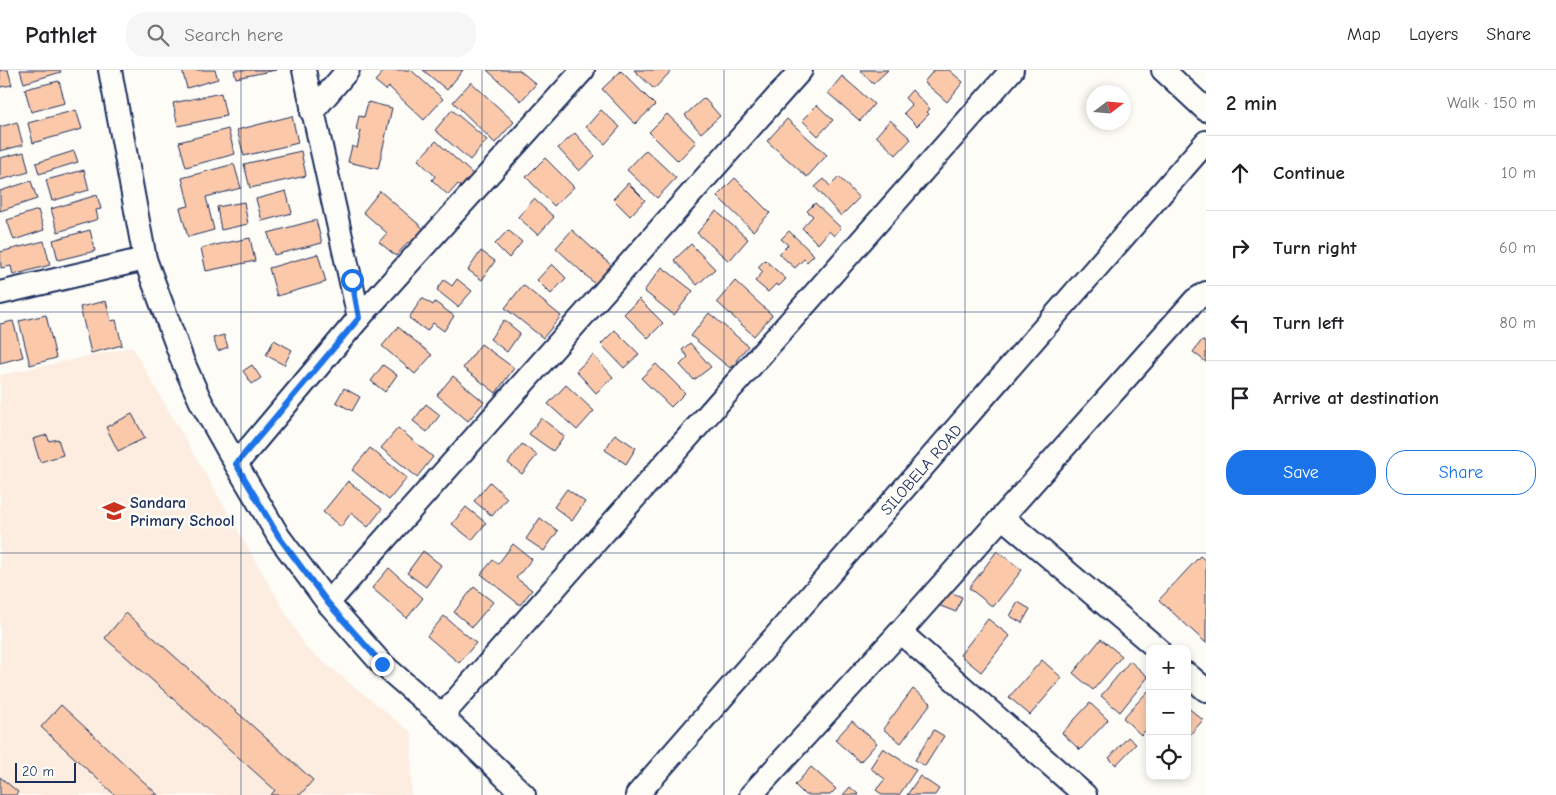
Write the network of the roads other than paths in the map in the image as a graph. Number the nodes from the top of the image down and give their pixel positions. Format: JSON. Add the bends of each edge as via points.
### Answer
{"nodes":[{"id":1,"x":110,"y":70,"type":"edge"},
{"id":2,"x":304,"y":70,"type":"edge"},
{"id":3,"x":348,"y":70,"type":"edge"},
{"id":4,"x":583,"y":70,"type":"edge"},
{"id":5,"x":801,"y":70,"type":"edge"},
{"id":6,"x":1012,"y":70,"type":"edge"},
{"id":7,"x":1163,"y":70,"type":"edge"},
{"id":8,"x":1206,"y":110,"type":"edge"},
{"id":9,"x":312,"y":112,"type":"junction"},
{"id":10,"x":1206,"y":142,"type":"edge"},
{"id":11,"x":145,"y":259,"type":"junction"},
{"id":12,"x":0,"y":293,"type":"edge"},
{"id":13,"x":1206,"y":293,"type":"edge"},
{"id":14,"x":359,"y":318,"type":"junction"},
{"id":15,"x":236,"y":464,"type":"junction"},
{"id":16,"x":1002,"y":518,"type":"junction"},
{"id":17,"x":328,"y":603,"type":"junction"},
{"id":18,"x":900,"y":632,"type":"junction"},
{"id":19,"x":1153,"y":645,"type":"edge"},
{"id":20,"x":1191,"y":677,"type":"edge"},
{"id":21,"x":1206,"y":690,"type":"edge"},
{"id":22,"x":442,"y":716,"type":"junction"},
{"id":23,"x":524,"y":795,"type":"edge"},
{"id":24,"x":637,"y":795,"type":"edge"},
{"id":25,"x":751,"y":795,"type":"edge"},
{"id":26,"x":1084,"y":795,"type":"edge"}],
"edges":[{"from":1,"to":11,"type":"street"},
{"from":2,"to":9,"type":"street"},
{"from":3,"to":9,"type":"street"},
{"from":4,"to":14,"type":"street"},
{"from":5,"to":17,"type":"street"},
{"from":6,"to":22,"type":"street"},
{"from":7,"to":8,"type":"street"},
{"from":9,"to":14,"type":"street"},
{"from":10,"to":24,"type":"street","name":"SILOBELA ROAD"},
{"from":11,"to":12,"type":"street"},
{"from":11,"to":15,"type":"street","via":[[183,362]]},
{"from":13,"to":16,"type":"street","via":[[1195,300]]},
{"from":14,"to":15,"type":"street"},
{"from":15,"to":17,"type":"street","via":[[279,537]]},
{"from":16,"to":18,"type":"street"},
{"from":16,"to":19,"type":"street"},
{"from":17,"to":22,"type":"street","via":[[382,664]]},
{"from":18,"to":25,"type":"street"},
{"from":18,"to":26,"type":"street"},
{"from":20,"to":21,"type":"street"},
{"from":22,"to":23,"type":"street"}]}
